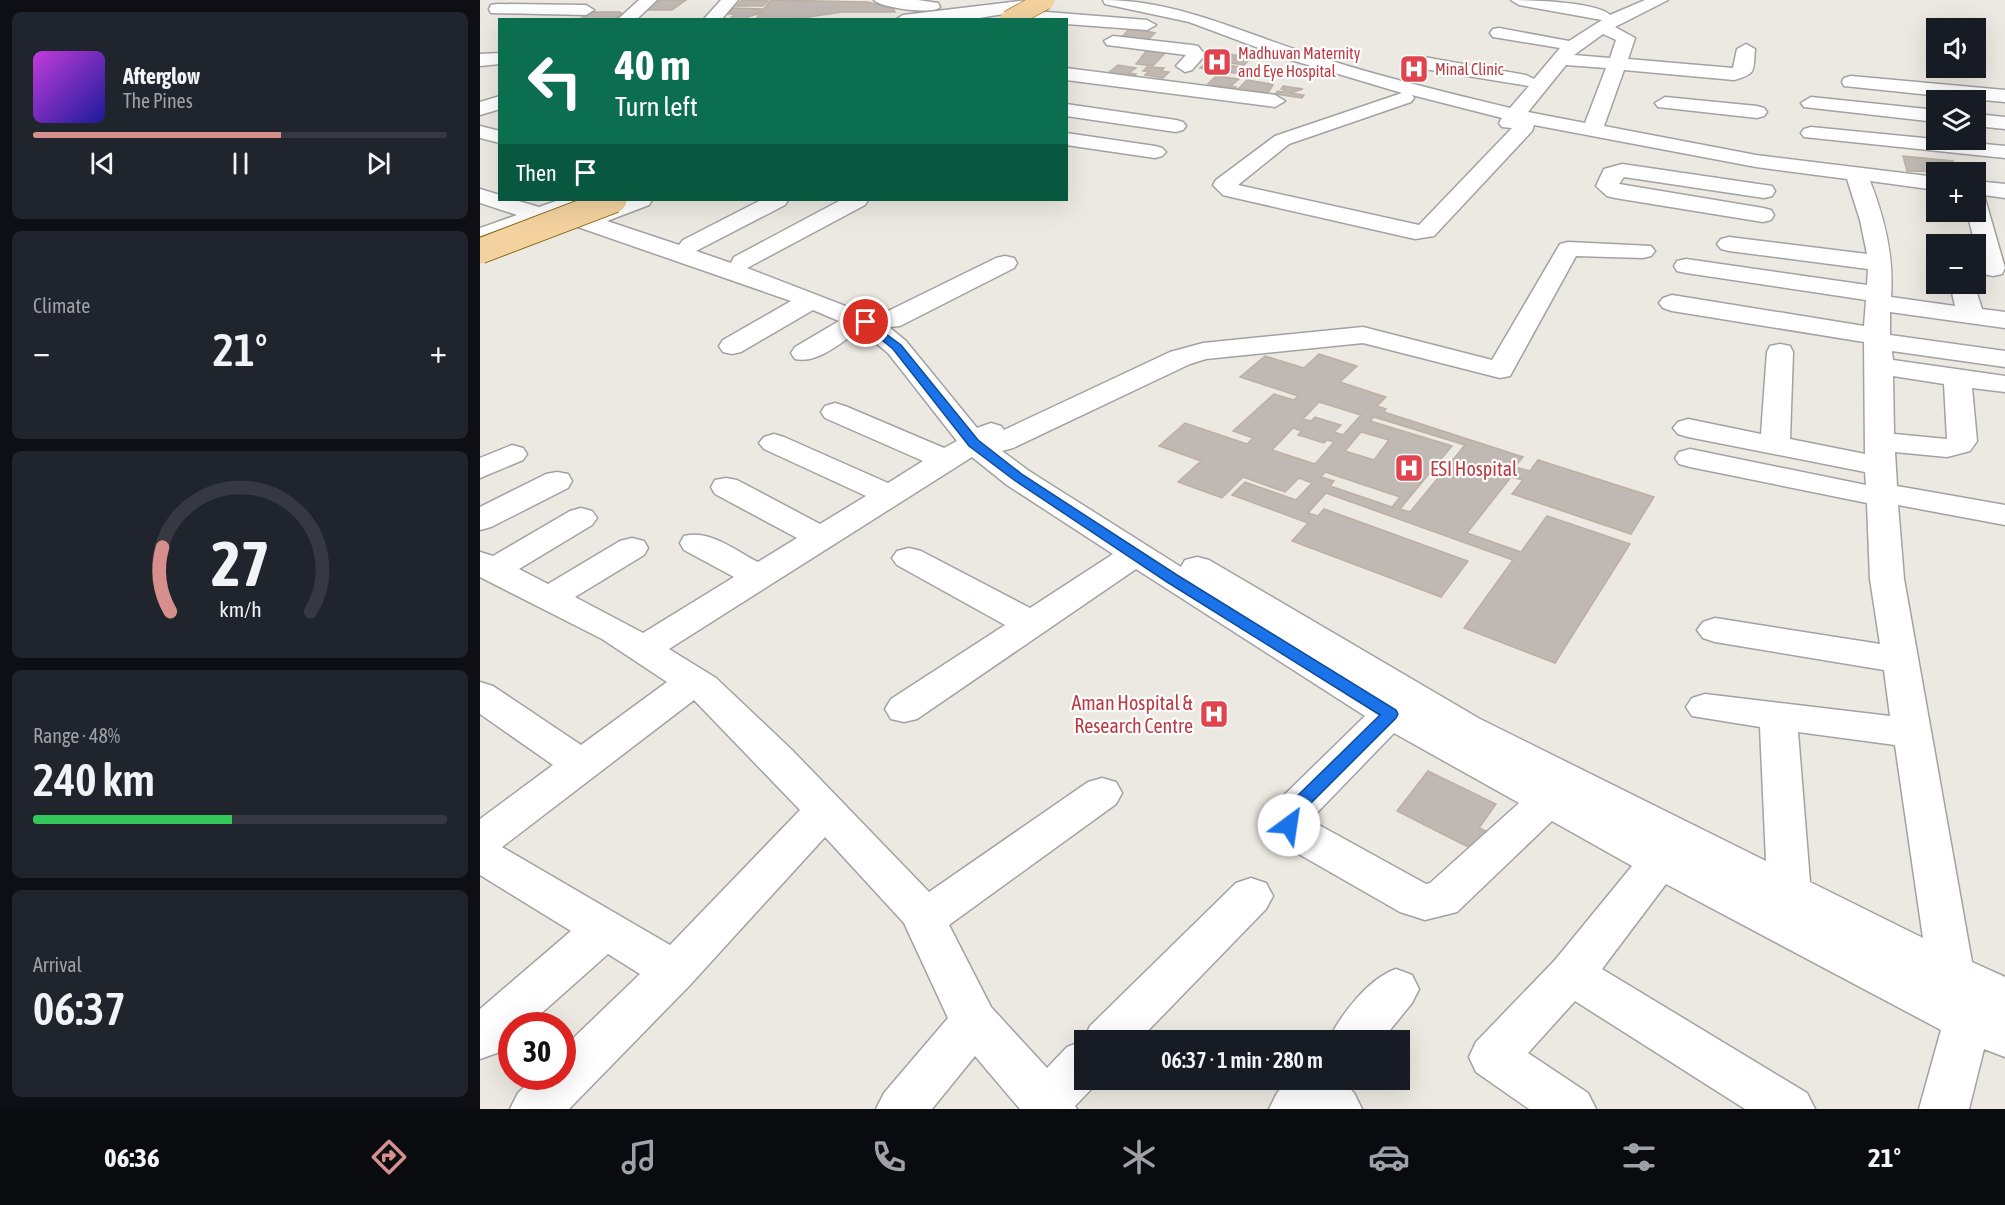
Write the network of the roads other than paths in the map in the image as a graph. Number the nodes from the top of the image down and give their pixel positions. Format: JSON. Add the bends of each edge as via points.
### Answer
{"nodes":[{"id":1,"x":480,"y":0,"type":"edge"},
{"id":2,"x":650,"y":0,"type":"edge"},
{"id":3,"x":730,"y":0,"type":"edge"},
{"id":4,"x":882,"y":0,"type":"edge"},
{"id":5,"x":1045,"y":0,"type":"edge"},
{"id":6,"x":1061,"y":0,"type":"edge"},
{"id":7,"x":1111,"y":0,"type":"edge"},
{"id":8,"x":1642,"y":1,"type":"edge"},
{"id":9,"x":1144,"y":2,"type":"edge"},
{"id":10,"x":506,"y":3,"type":"edge"},
{"id":11,"x":575,"y":6,"type":"edge"},
{"id":12,"x":1516,"y":8,"type":"edge"},
{"id":13,"x":1014,"y":12,"type":"edge"},
{"id":14,"x":480,"y":17,"type":"edge"},
{"id":15,"x":628,"y":18,"type":"edge"},
{"id":16,"x":713,"y":18,"type":"edge"},
{"id":17,"x":937,"y":18,"type":"edge"},
{"id":18,"x":994,"y":18,"type":"edge"},
{"id":19,"x":1032,"y":18,"type":"edge"},
{"id":20,"x":1038,"y":18,"type":"edge"},
{"id":21,"x":1058,"y":18,"type":"edge"},
{"id":22,"x":1068,"y":19,"type":"edge"},
{"id":23,"x":1602,"y":21,"type":"junction"},
{"id":24,"x":1161,"y":27,"type":"junction"},
{"id":25,"x":1580,"y":29,"type":"junction"},
{"id":26,"x":1232,"y":32,"type":"junction"},
{"id":27,"x":1499,"y":33,"type":"dead end"},
{"id":28,"x":1078,"y":38,"type":"edge"},
{"id":29,"x":1746,"y":49,"type":"dead end"},
{"id":30,"x":1561,"y":51,"type":"junction"},
{"id":31,"x":498,"y":58,"type":"edge"},
{"id":32,"x":1291,"y":59,"type":"junction"},
{"id":33,"x":480,"y":60,"type":"edge"},
{"id":34,"x":1418,"y":62,"type":"dead end"},
{"id":35,"x":1619,"y":64,"type":"junction"},
{"id":36,"x":1185,"y":66,"type":"dead end"},
{"id":37,"x":498,"y":67,"type":"edge"},
{"id":38,"x":480,"y":69,"type":"edge"},
{"id":39,"x":1068,"y":74,"type":"edge"},
{"id":40,"x":1090,"y":77,"type":"junction"},
{"id":41,"x":1526,"y":81,"type":"junction"},
{"id":42,"x":1851,"y":82,"type":"dead end"},
{"id":43,"x":1926,"y":93,"type":"edge"},
{"id":44,"x":1068,"y":94,"type":"edge"},
{"id":45,"x":1986,"y":96,"type":"edge"},
{"id":46,"x":2005,"y":96,"type":"edge"},
{"id":47,"x":1404,"y":98,"type":"junction"},
{"id":48,"x":1275,"y":101,"type":"dead end"},
{"id":49,"x":498,"y":103,"type":"edge"},
{"id":50,"x":1665,"y":103,"type":"dead end"},
{"id":51,"x":1811,"y":103,"type":"dead end"},
{"id":52,"x":480,"y":110,"type":"edge"},
{"id":53,"x":1068,"y":110,"type":"edge"},
{"id":54,"x":1926,"y":115,"type":"edge"},
{"id":55,"x":1510,"y":120,"type":"junction"},
{"id":56,"x":1986,"y":121,"type":"edge"},
{"id":57,"x":2005,"y":123,"type":"edge"},
{"id":58,"x":1176,"y":126,"type":"dead end"},
{"id":59,"x":1593,"y":130,"type":"junction"},
{"id":60,"x":480,"y":132,"type":"edge"},
{"id":61,"x":1811,"y":132,"type":"dead end"},
{"id":62,"x":498,"y":136,"type":"edge"},
{"id":63,"x":1068,"y":139,"type":"edge"},
{"id":64,"x":1926,"y":141,"type":"edge"},
{"id":65,"x":1759,"y":144,"type":"junction"},
{"id":66,"x":1986,"y":148,"type":"edge"},
{"id":67,"x":1155,"y":152,"type":"dead end"},
{"id":68,"x":2005,"y":152,"type":"edge"},
{"id":69,"x":1857,"y":178,"type":"junction"},
{"id":70,"x":1687,"y":180,"type":"junction"},
{"id":71,"x":1926,"y":182,"type":"edge"},
{"id":72,"x":1986,"y":188,"type":"edge"},
{"id":73,"x":1926,"y":189,"type":"edge"},
{"id":74,"x":1986,"y":190,"type":"edge"},
{"id":75,"x":2005,"y":191,"type":"edge"},
{"id":76,"x":480,"y":196,"type":"edge"},
{"id":77,"x":498,"y":198,"type":"edge"},
{"id":78,"x":2005,"y":198,"type":"edge"},
{"id":79,"x":517,"y":201,"type":"edge"},
{"id":80,"x":634,"y":201,"type":"edge"},
{"id":81,"x":775,"y":201,"type":"edge"},
{"id":82,"x":855,"y":201,"type":"edge"},
{"id":83,"x":1677,"y":201,"type":"junction"},
{"id":84,"x":577,"y":209,"type":"edge"},
{"id":85,"x":1983,"y":222,"type":"edge"},
{"id":86,"x":480,"y":236,"type":"edge"},
{"id":87,"x":1729,"y":244,"type":"dead end"},
{"id":88,"x":691,"y":245,"type":"junction"},
{"id":89,"x":480,"y":251,"type":"edge"},
{"id":90,"x":1643,"y":251,"type":"dead end"},
{"id":91,"x":480,"y":262,"type":"edge"},
{"id":92,"x":743,"y":262,"type":"junction"},
{"id":93,"x":1005,"y":263,"type":"dead end"},
{"id":94,"x":1879,"y":263,"type":"junction"},
{"id":95,"x":1686,"y":266,"type":"dead end"},
{"id":96,"x":1993,"y":269,"type":"dead end"},
{"id":97,"x":1965,"y":294,"type":"edge"},
{"id":98,"x":1879,"y":299,"type":"junction"},
{"id":99,"x":812,"y":300,"type":"junction"},
{"id":100,"x":1672,"y":303,"type":"dead end"},
{"id":101,"x":1971,"y":315,"type":"junction"},
{"id":102,"x":876,"y":320,"type":"junction"},
{"id":103,"x":2005,"y":320,"type":"edge"},
{"id":104,"x":732,"y":346,"type":"dead end"},
{"id":105,"x":1877,"y":348,"type":"junction"},
{"id":106,"x":1780,"y":352,"type":"dead end"},
{"id":107,"x":805,"y":353,"type":"dead end"},
{"id":108,"x":2005,"y":359,"type":"edge"},
{"id":109,"x":1957,"y":377,"type":"junction"},
{"id":110,"x":2005,"y":384,"type":"edge"},
{"id":111,"x":835,"y":412,"type":"dead end"},
{"id":112,"x":774,"y":443,"type":"dead end"},
{"id":113,"x":978,"y":444,"type":"junction"},
{"id":114,"x":1775,"y":446,"type":"junction"},
{"id":115,"x":513,"y":454,"type":"dead end"},
{"id":116,"x":480,"y":469,"type":"edge"},
{"id":117,"x":1880,"y":474,"type":"junction"},
{"id":118,"x":557,"y":481,"type":"dead end"},
{"id":119,"x":726,"y":487,"type":"dead end"},
{"id":120,"x":890,"y":495,"type":"junction"},
{"id":121,"x":2005,"y":515,"type":"edge"},
{"id":122,"x":581,"y":518,"type":"dead end"},
{"id":123,"x":480,"y":520,"type":"edge"},
{"id":124,"x":822,"y":538,"type":"junction"},
{"id":125,"x":696,"y":543,"type":"dead end"},
{"id":126,"x":632,"y":548,"type":"dead end"},
{"id":127,"x":1135,"y":555,"type":"junction"},
{"id":128,"x":909,"y":558,"type":"dead end"},
{"id":129,"x":487,"y":567,"type":"edge"},
{"id":130,"x":759,"y":576,"type":"junction"},
{"id":131,"x":549,"y":598,"type":"junction"},
{"id":132,"x":1030,"y":623,"type":"junction"},
{"id":133,"x":1715,"y":630,"type":"dead end"},
{"id":134,"x":643,"y":649,"type":"junction"},
{"id":135,"x":1899,"y":660,"type":"junction"},
{"id":136,"x":694,"y":681,"type":"junction"},
{"id":137,"x":480,"y":695,"type":"edge"},
{"id":138,"x":1704,"y":707,"type":"dead end"},
{"id":139,"x":903,"y":709,"type":"dead end"},
{"id":140,"x":1390,"y":714,"type":"junction"},
{"id":141,"x":1778,"y":716,"type":"junction"},
{"id":142,"x":1911,"y":733,"type":"junction"},
{"id":143,"x":581,"y":765,"type":"junction"},
{"id":144,"x":1102,"y":793,"type":"dead end"},
{"id":145,"x":1548,"y":801,"type":"junction"},
{"id":146,"x":825,"y":810,"type":"junction"},
{"id":147,"x":480,"y":841,"type":"edge"},
{"id":148,"x":480,"y":854,"type":"edge"},
{"id":149,"x":1660,"y":861,"type":"junction"},
{"id":150,"x":1789,"y":893,"type":"junction"},
{"id":151,"x":1251,"y":896,"type":"dead end"},
{"id":152,"x":924,"y":919,"type":"junction"},
{"id":153,"x":605,"y":929,"type":"junction"},
{"id":154,"x":674,"y":971,"type":"junction"},
{"id":155,"x":1571,"y":974,"type":"junction"},
{"id":156,"x":1396,"y":989,"type":"dead end"},
{"id":157,"x":1975,"y":1008,"type":"edge"},
{"id":158,"x":974,"y":1022,"type":"junction"},
{"id":159,"x":1118,"y":1030,"type":"edge"},
{"id":160,"x":1361,"y":1030,"type":"edge"},
{"id":161,"x":480,"y":1038,"type":"edge"},
{"id":162,"x":1074,"y":1075,"type":"edge"},
{"id":163,"x":1049,"y":1105,"type":"edge"},
{"id":164,"x":535,"y":1109,"type":"edge"},
{"id":165,"x":902,"y":1109,"type":"edge"},
{"id":166,"x":1571,"y":1109,"type":"edge"},
{"id":167,"x":1790,"y":1109,"type":"edge"},
{"id":168,"x":1944,"y":1109,"type":"edge"}],
"edges":[{"from":1,"to":10,"type":"street"},
{"from":2,"to":15,"type":"street"},
{"from":3,"to":16,"type":"street"},
{"from":4,"to":17,"type":"street","via":[[931,6]]},
{"from":5,"to":13,"type":"main road","bridge":true},
{"from":6,"to":13,"type":"street"},
{"from":6,"to":19,"type":"street"},
{"from":7,"to":9,"type":"street"},
{"from":8,"to":23,"type":"street"},
{"from":9,"to":26,"type":"street"},
{"from":10,"to":11,"type":"street"},
{"from":10,"to":14,"type":"street"},
{"from":12,"to":23,"type":"street"},
{"from":12,"to":25,"type":"street"},
{"from":13,"to":17,"type":"street"},
{"from":13,"to":18,"type":"street"},
{"from":20,"to":21,"type":"street"},
{"from":22,"to":24,"type":"street"},
{"from":23,"to":25,"type":"street"},
{"from":23,"to":30,"type":"street"},
{"from":23,"to":35,"type":"street","via":[[1626,37]]},
{"from":24,"to":26,"type":"street"},
{"from":24,"to":32,"type":"street"},
{"from":25,"to":30,"type":"street"},
{"from":26,"to":32,"type":"street"},
{"from":27,"to":30,"type":"street"},
{"from":28,"to":36,"type":"street","via":[[1192,50],[1196,55]]},
{"from":29,"to":35,"type":"street","via":[[1744,71],[1739,74]]},
{"from":30,"to":35,"type":"street"},
{"from":30,"to":41,"type":"street"},
{"from":30,"to":55,"type":"street"},
{"from":31,"to":33,"type":"street"},
{"from":32,"to":47,"type":"street"},
{"from":32,"to":55,"type":"street"},
{"from":34,"to":41,"type":"street"},
{"from":35,"to":59,"type":"street"},
{"from":37,"to":38,"type":"street"},
{"from":39,"to":40,"type":"street"},
{"from":40,"to":44,"type":"street"},
{"from":40,"to":48,"type":"street"},
{"from":41,"to":55,"type":"street"},
{"from":42,"to":43,"type":"street"},
{"from":45,"to":46,"type":"street"},
{"from":47,"to":55,"type":"street"},
{"from":47,"to":55,"type":"street","via":[[1282,140],[1224,185],[1415,232],[1426,231]]},
{"from":49,"to":52,"type":"street"},
{"from":50,"to":65,"type":"street"},
{"from":51,"to":54,"type":"street"},
{"from":53,"to":58,"type":"street"},
{"from":55,"to":59,"type":"street"},
{"from":55,"to":65,"type":"street"},
{"from":56,"to":57,"type":"street"},
{"from":59,"to":65,"type":"street"},
{"from":60,"to":62,"type":"street"},
{"from":61,"to":64,"type":"street"},
{"from":63,"to":67,"type":"street"},
{"from":65,"to":69,"type":"street"},
{"from":65,"to":70,"type":"street"},
{"from":65,"to":83,"type":"street","via":[[1762,223]]},
{"from":66,"to":68,"type":"street"},
{"from":69,"to":71,"type":"street"},
{"from":69,"to":73,"type":"street"},
{"from":69,"to":94,"type":"street","via":[[1875,224]]},
{"from":70,"to":83,"type":"street"},
{"from":70,"to":83,"type":"street","via":[[1622,170],[1612,174],[1607,186],[1614,191]]},
{"from":72,"to":75,"type":"street"},
{"from":74,"to":78,"type":"street"},
{"from":76,"to":77,"type":"street"},
{"from":79,"to":84,"type":"street"},
{"from":80,"to":84,"type":"street"},
{"from":81,"to":88,"type":"street"},
{"from":82,"to":92,"type":"street"},
{"from":84,"to":86,"type":"street"},
{"from":84,"to":88,"type":"street"},
{"from":84,"to":89,"type":"main road","bridge":true},
{"from":84,"to":91,"type":"street"},
{"from":84,"to":99,"type":"street"},
{"from":85,"to":96,"type":"street"},
{"from":87,"to":94,"type":"street"},
{"from":88,"to":92,"type":"street"},
{"from":90,"to":113,"type":"street","via":[[1568,249],[1500,370],[1363,334],[1203,351]]},
{"from":92,"to":102,"type":"street","via":[[864,304]]},
{"from":93,"to":102,"type":"street"},
{"from":94,"to":98,"type":"street"},
{"from":95,"to":98,"type":"street"},
{"from":97,"to":101,"type":"street"},
{"from":98,"to":101,"type":"street"},
{"from":98,"to":105,"type":"street"},
{"from":99,"to":102,"type":"street"},
{"from":99,"to":104,"type":"street"},
{"from":100,"to":105,"type":"street"},
{"from":101,"to":103,"type":"street"},
{"from":102,"to":107,"type":"street"},
{"from":102,"to":113,"type":"street"},
{"from":105,"to":108,"type":"street"},
{"from":105,"to":109,"type":"street"},
{"from":105,"to":117,"type":"street"},
{"from":106,"to":114,"type":"street"},
{"from":109,"to":110,"type":"street"},
{"from":109,"to":117,"type":"street","via":[[1962,441],[1959,445]]},
{"from":111,"to":113,"type":"street"},
{"from":112,"to":120,"type":"street"},
{"from":113,"to":120,"type":"street"},
{"from":113,"to":127,"type":"street","via":[[1018,478]]},
{"from":113,"to":150,"type":"street","via":[[1155,543],[1467,729]]},
{"from":114,"to":117,"type":"street"},
{"from":114,"to":117,"type":"street","via":[[1689,443]]},
{"from":115,"to":116,"type":"street"},
{"from":117,"to":121,"type":"street"},
{"from":117,"to":135,"type":"street","via":[[1887,579]]},
{"from":118,"to":123,"type":"street"},
{"from":119,"to":124,"type":"street"},
{"from":120,"to":124,"type":"street"},
{"from":122,"to":129,"type":"street"},
{"from":124,"to":130,"type":"street"},
{"from":125,"to":130,"type":"street"},
{"from":126,"to":131,"type":"street"},
{"from":127,"to":132,"type":"street"},
{"from":127,"to":140,"type":"street"},
{"from":128,"to":132,"type":"street"},
{"from":129,"to":131,"type":"street"},
{"from":130,"to":134,"type":"street"},
{"from":131,"to":134,"type":"street"},
{"from":132,"to":139,"type":"street"},
{"from":133,"to":135,"type":"street"},
{"from":134,"to":136,"type":"street"},
{"from":135,"to":142,"type":"street"},
{"from":136,"to":143,"type":"street"},
{"from":136,"to":146,"type":"street"},
{"from":137,"to":143,"type":"street"},
{"from":138,"to":141,"type":"street"},
{"from":140,"to":145,"type":"street"},
{"from":140,"to":145,"type":"street","via":[[1290,814],[1289,825],[1298,834],[1415,898],[1435,902]]},
{"from":141,"to":142,"type":"street"},
{"from":141,"to":150,"type":"street"},
{"from":142,"to":157,"type":"street"},
{"from":143,"to":147,"type":"street"},
{"from":144,"to":152,"type":"street"},
{"from":145,"to":149,"type":"street"},
{"from":146,"to":152,"type":"street"},
{"from":146,"to":154,"type":"street"},
{"from":148,"to":153,"type":"street"},
{"from":149,"to":155,"type":"street"},
{"from":149,"to":157,"type":"street"},
{"from":150,"to":157,"type":"street"},
{"from":151,"to":159,"type":"street"},
{"from":152,"to":158,"type":"street"},
{"from":153,"to":154,"type":"street"},
{"from":153,"to":161,"type":"street"},
{"from":154,"to":164,"type":"street"},
{"from":155,"to":166,"type":"street","via":[[1493,1058]]},
{"from":155,"to":167,"type":"street"},
{"from":156,"to":160,"type":"street"},
{"from":157,"to":168,"type":"street"},
{"from":158,"to":163,"type":"street"},
{"from":158,"to":165,"type":"street"},
{"from":162,"to":163,"type":"street"}]}
